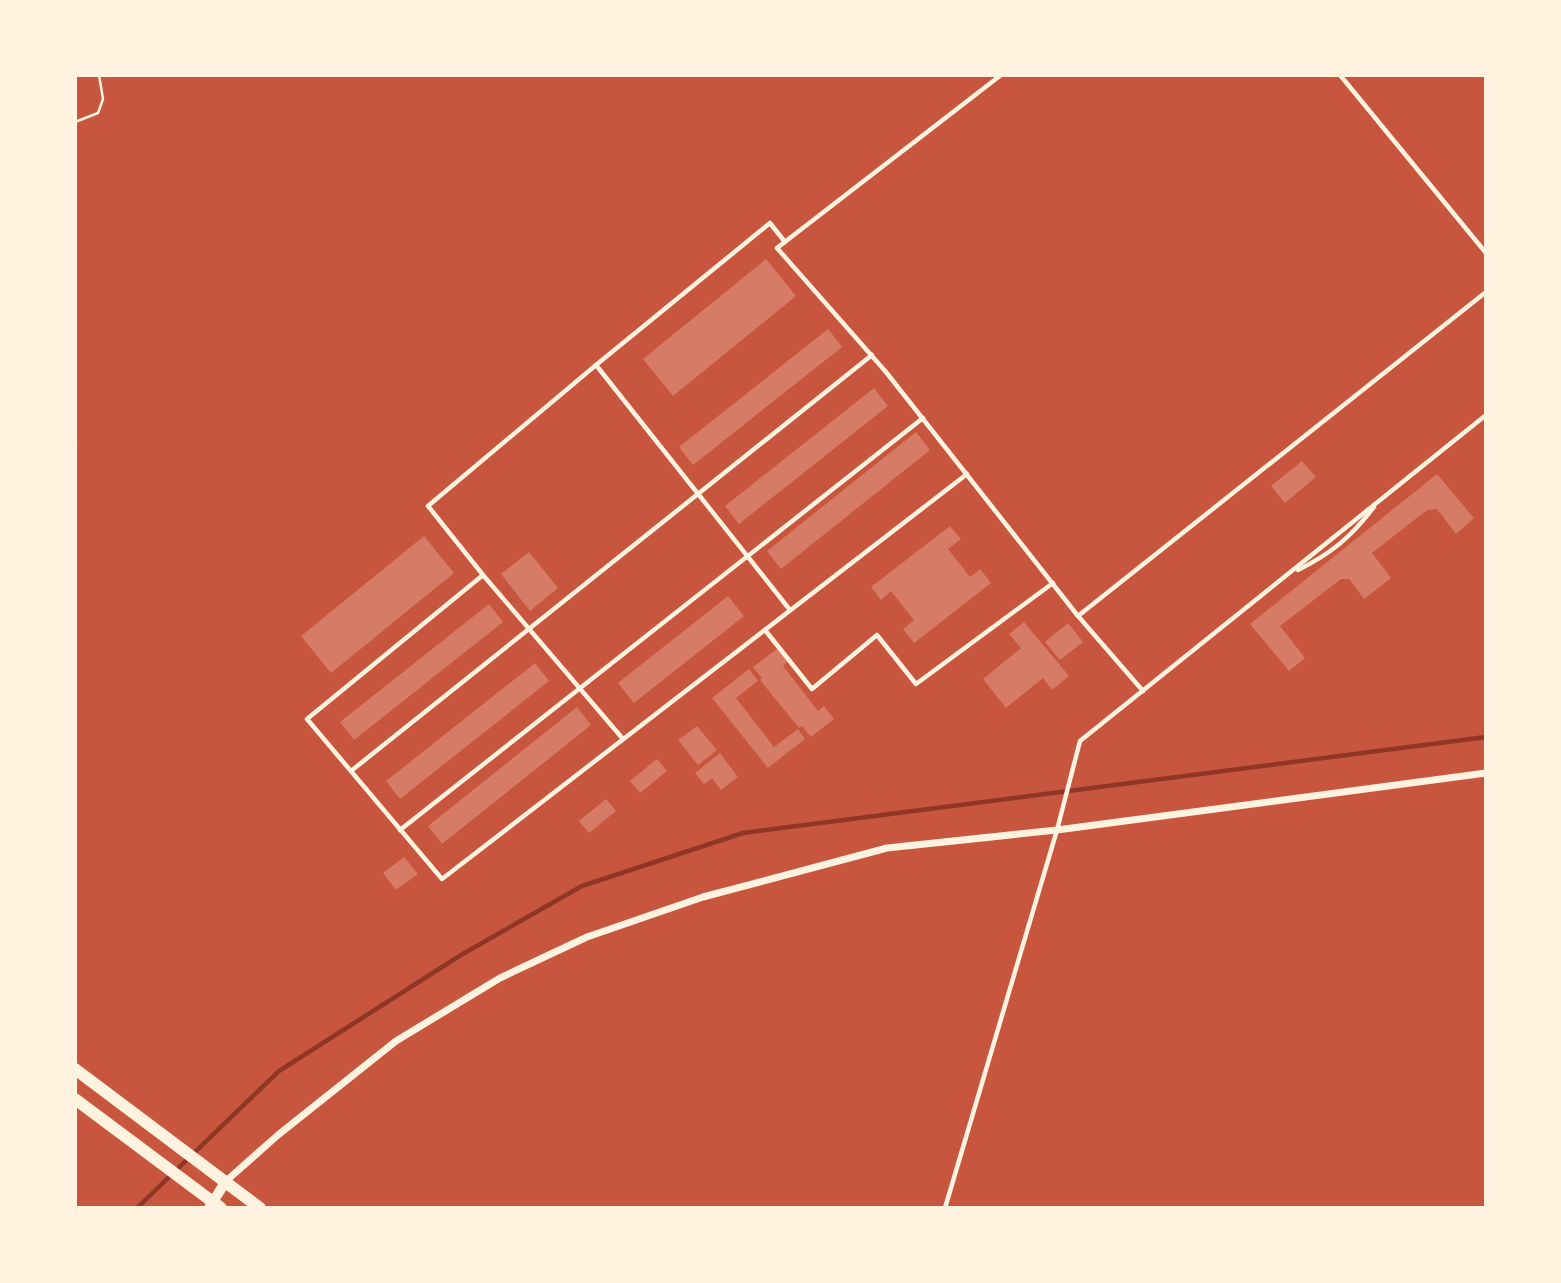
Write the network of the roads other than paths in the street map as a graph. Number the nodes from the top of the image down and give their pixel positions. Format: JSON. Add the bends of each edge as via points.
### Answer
{"nodes":[{"id":1,"x":1001,"y":75,"type":"edge"},
{"id":2,"x":1340,"y":75,"type":"edge"},
{"id":3,"x":785,"y":242,"type":"junction"},
{"id":4,"x":1486,"y":253,"type":"edge"},
{"id":5,"x":1486,"y":292,"type":"edge"},
{"id":6,"x":872,"y":355,"type":"junction"},
{"id":7,"x":596,"y":365,"type":"junction"},
{"id":8,"x":1486,"y":415,"type":"edge"},
{"id":9,"x":923,"y":418,"type":"junction"},
{"id":10,"x":967,"y":474,"type":"junction"},
{"id":11,"x":697,"y":494,"type":"junction"},
{"id":12,"x":1380,"y":501,"type":"junction"},
{"id":13,"x":746,"y":555,"type":"junction"},
{"id":14,"x":483,"y":575,"type":"junction"},
{"id":15,"x":1288,"y":575,"type":"junction"},
{"id":16,"x":1053,"y":583,"type":"junction"},
{"id":17,"x":790,"y":610,"type":"junction"},
{"id":18,"x":1078,"y":615,"type":"junction"},
{"id":19,"x":529,"y":630,"type":"junction"},
{"id":20,"x":765,"y":630,"type":"junction"},
{"id":21,"x":579,"y":688,"type":"junction"},
{"id":22,"x":1143,"y":691,"type":"junction"},
{"id":23,"x":623,"y":739,"type":"junction"},
{"id":24,"x":351,"y":771,"type":"junction"},
{"id":25,"x":1486,"y":773,"type":"edge"},
{"id":26,"x":400,"y":830,"type":"junction"},
{"id":27,"x":1057,"y":830,"type":"junction"},
{"id":28,"x":75,"y":1069,"type":"edge"},
{"id":29,"x":75,"y":1099,"type":"edge"},
{"id":30,"x":226,"y":1181,"type":"junction"},
{"id":31,"x":214,"y":1206,"type":"edge"},
{"id":32,"x":260,"y":1208,"type":"edge"},
{"id":33,"x":946,"y":1208,"type":"edge"}],
"edges":[{"from":1,"to":3,"type":"lane"},
{"from":2,"to":4,"type":"lane"},
{"from":3,"to":6,"type":"lane","via":[[778,248]]},
{"from":3,"to":7,"type":"lane","via":[[770,223]]},
{"from":5,"to":18,"type":"lane"},
{"from":6,"to":9,"type":"lane"},
{"from":6,"to":11,"type":"lane"},
{"from":7,"to":11,"type":"lane"},
{"from":7,"to":14,"type":"lane","via":[[428,506]]},
{"from":8,"to":12,"type":"lane"},
{"from":9,"to":10,"type":"lane"},
{"from":9,"to":13,"type":"lane"},
{"from":10,"to":16,"type":"lane"},
{"from":10,"to":17,"type":"lane"},
{"from":11,"to":13,"type":"lane"},
{"from":11,"to":19,"type":"lane"},
{"from":12,"to":15,"type":"lane"},
{"from":12,"to":15,"type":"lane","via":[[1353,534],[1324,557]]},
{"from":13,"to":17,"type":"lane"},
{"from":13,"to":21,"type":"lane"},
{"from":14,"to":19,"type":"lane"},
{"from":14,"to":24,"type":"lane","via":[[307,719]]},
{"from":15,"to":22,"type":"lane"},
{"from":16,"to":18,"type":"lane"},
{"from":16,"to":20,"type":"lane","via":[[916,684],[877,635],[811,688]]},
{"from":17,"to":20,"type":"lane"},
{"from":18,"to":22,"type":"lane"},
{"from":19,"to":21,"type":"lane"},
{"from":19,"to":24,"type":"lane"},
{"from":20,"to":23,"type":"lane"},
{"from":21,"to":23,"type":"lane"},
{"from":21,"to":26,"type":"lane"},
{"from":22,"to":27,"type":"lane","via":[[1080,741]]},
{"from":23,"to":26,"type":"lane","via":[[442,879]]},
{"from":24,"to":26,"type":"lane"},
{"from":25,"to":27,"type":"street"},
{"from":27,"to":30,"type":"street","via":[[887,848],[703,897],[587,937],[500,978],[396,1041]]},
{"from":27,"to":33,"type":"lane"},
{"from":28,"to":30,"type":"main road"},
{"from":29,"to":31,"type":"main road"},
{"from":30,"to":31,"type":"street"},
{"from":30,"to":32,"type":"main road"}]}
